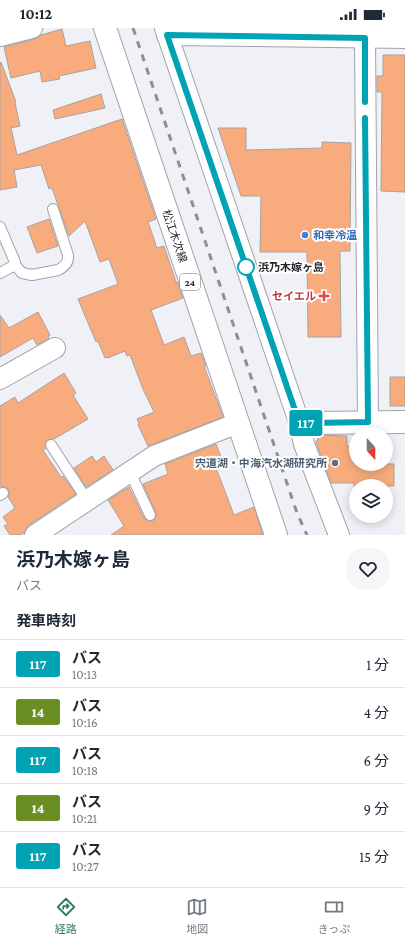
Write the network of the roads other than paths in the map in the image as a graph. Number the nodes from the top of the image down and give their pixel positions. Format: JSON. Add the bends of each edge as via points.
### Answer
{"nodes":[{"id":1,"x":32,"y":28,"type":"edge"},
{"id":2,"x":105,"y":28,"type":"edge"},
{"id":3,"x":174,"y":32,"type":"edge"},
{"id":4,"x":0,"y":36,"type":"edge"},
{"id":5,"x":365,"y":38,"type":"junction"},
{"id":6,"x":405,"y":38,"type":"edge"},
{"id":7,"x":53,"y":209,"type":"dead end"},
{"id":8,"x":0,"y":227,"type":"edge"},
{"id":9,"x":15,"y":265,"type":"junction"},
{"id":10,"x":0,"y":273,"type":"edge"},
{"id":11,"x":55,"y":348,"type":"dead end"},
{"id":12,"x":0,"y":378,"type":"edge"},
{"id":13,"x":299,"y":422,"type":"junction"},
{"id":14,"x":368,"y":422,"type":"junction"},
{"id":15,"x":405,"y":422,"type":"edge"},
{"id":16,"x":238,"y":423,"type":"junction"},
{"id":17,"x":51,"y":445,"type":"dead end"},
{"id":18,"x":130,"y":472,"type":"junction"},
{"id":19,"x":87,"y":500,"type":"junction"},
{"id":20,"x":150,"y":515,"type":"dead end"},
{"id":21,"x":35,"y":535,"type":"edge"},
{"id":22,"x":276,"y":535,"type":"edge"},
{"id":23,"x":339,"y":535,"type":"edge"}],
"edges":[{"from":1,"to":4,"type":"street"},
{"from":2,"to":16,"type":"main road","name":"松江木次線","number":"24"},
{"from":3,"to":5,"type":"street"},
{"from":3,"to":13,"type":"street"},
{"from":5,"to":6,"type":"street"},
{"from":5,"to":14,"type":"street"},
{"from":7,"to":9,"type":"lane","via":[[68,255],[67,262],[53,272],[32,276],[22,273]]},
{"from":8,"to":9,"type":"lane"},
{"from":9,"to":10,"type":"lane"},
{"from":11,"to":12,"type":"street"},
{"from":13,"to":14,"type":"main road"},
{"from":13,"to":23,"type":"street","via":[[304,444]]},
{"from":14,"to":15,"type":"main road"},
{"from":16,"to":18,"type":"street","via":[[154,456]]},
{"from":16,"to":22,"type":"main road","name":"松江木次線","number":"24"},
{"from":17,"to":19,"type":"lane"},
{"from":18,"to":19,"type":"street"},
{"from":18,"to":20,"type":"lane"},
{"from":19,"to":21,"type":"street"}]}
